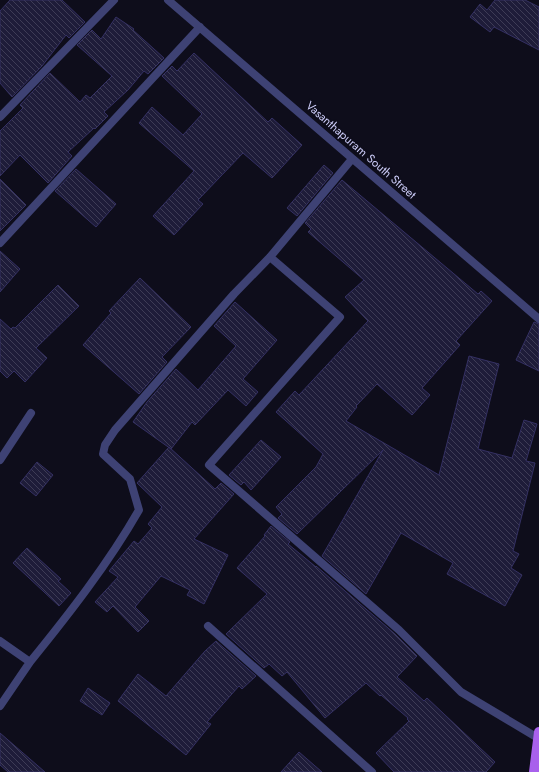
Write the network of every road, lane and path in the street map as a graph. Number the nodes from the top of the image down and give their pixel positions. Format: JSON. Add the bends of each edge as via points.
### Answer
{"nodes":[{"id":1,"x":114,"y":0,"type":"edge"},
{"id":2,"x":168,"y":0,"type":"edge"},
{"id":3,"x":200,"y":27,"type":"junction"},
{"id":4,"x":0,"y":117,"type":"edge"},
{"id":5,"x":352,"y":159,"type":"junction"},
{"id":6,"x":0,"y":243,"type":"edge"},
{"id":7,"x":270,"y":257,"type":"junction"},
{"id":8,"x":539,"y":319,"type":"edge"},
{"id":9,"x":31,"y":413,"type":"dead end"},
{"id":10,"x":0,"y":460,"type":"edge"},
{"id":11,"x":208,"y":626,"type":"dead end"},
{"id":12,"x":0,"y":641,"type":"edge"},
{"id":13,"x":30,"y":662,"type":"junction"},
{"id":14,"x":0,"y":706,"type":"edge"},
{"id":15,"x":539,"y":735,"type":"edge"},
{"id":16,"x":372,"y":772,"type":"edge"},
{"id":17,"x":534,"y":772,"type":"edge"}],
"edges":[{"from":1,"to":4,"type":"street"},
{"from":2,"to":3,"type":"street","name":"Vasanthapuram South Street"},
{"from":3,"to":5,"type":"street","name":"Vasanthapuram South Street"},
{"from":3,"to":6,"type":"street"},
{"from":5,"to":7,"type":"street"},
{"from":5,"to":8,"type":"street","name":"Vasanthapuram South Street"},
{"from":7,"to":13,"type":"street","via":[[229,300],[115,430],[105,445],[103,454],[130,479],[139,510],[95,577]]},
{"from":7,"to":15,"type":"street","via":[[340,317],[209,465],[399,630],[461,692]]},
{"from":9,"to":10,"type":"street"},
{"from":11,"to":16,"type":"street"},
{"from":12,"to":13,"type":"street"},
{"from":13,"to":14,"type":"street"},
{"from":15,"to":17,"type":"main road"}]}
